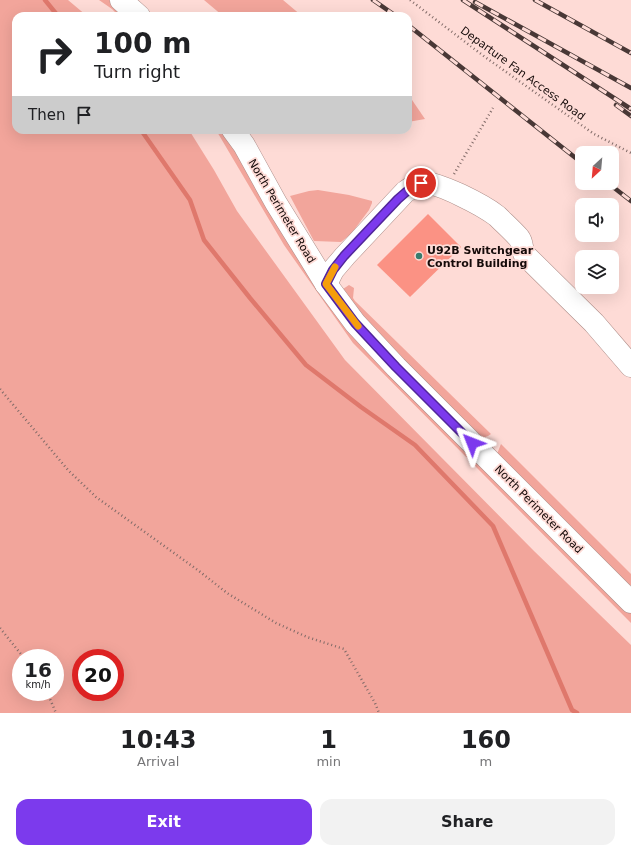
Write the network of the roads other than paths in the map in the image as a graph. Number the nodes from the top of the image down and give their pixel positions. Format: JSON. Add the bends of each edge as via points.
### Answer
{"nodes":[{"id":1,"x":121,"y":0,"type":"edge"},
{"id":2,"x":134,"y":12,"type":"edge"},
{"id":3,"x":236,"y":134,"type":"edge"},
{"id":4,"x":326,"y":284,"type":"junction"},
{"id":5,"x":631,"y":366,"type":"edge"},
{"id":6,"x":631,"y":602,"type":"edge"}],
"edges":[{"from":1,"to":2,"type":"lane"},
{"from":3,"to":4,"type":"lane","name":"North Perimeter Road"},
{"from":4,"to":5,"type":"lane","via":[[344,256],[405,192],[421,183],[436,185],[496,216],[519,238],[523,253],[594,323]]},
{"from":4,"to":6,"type":"lane","name":"North Perimeter Road","via":[[355,323],[396,367]]}]}
